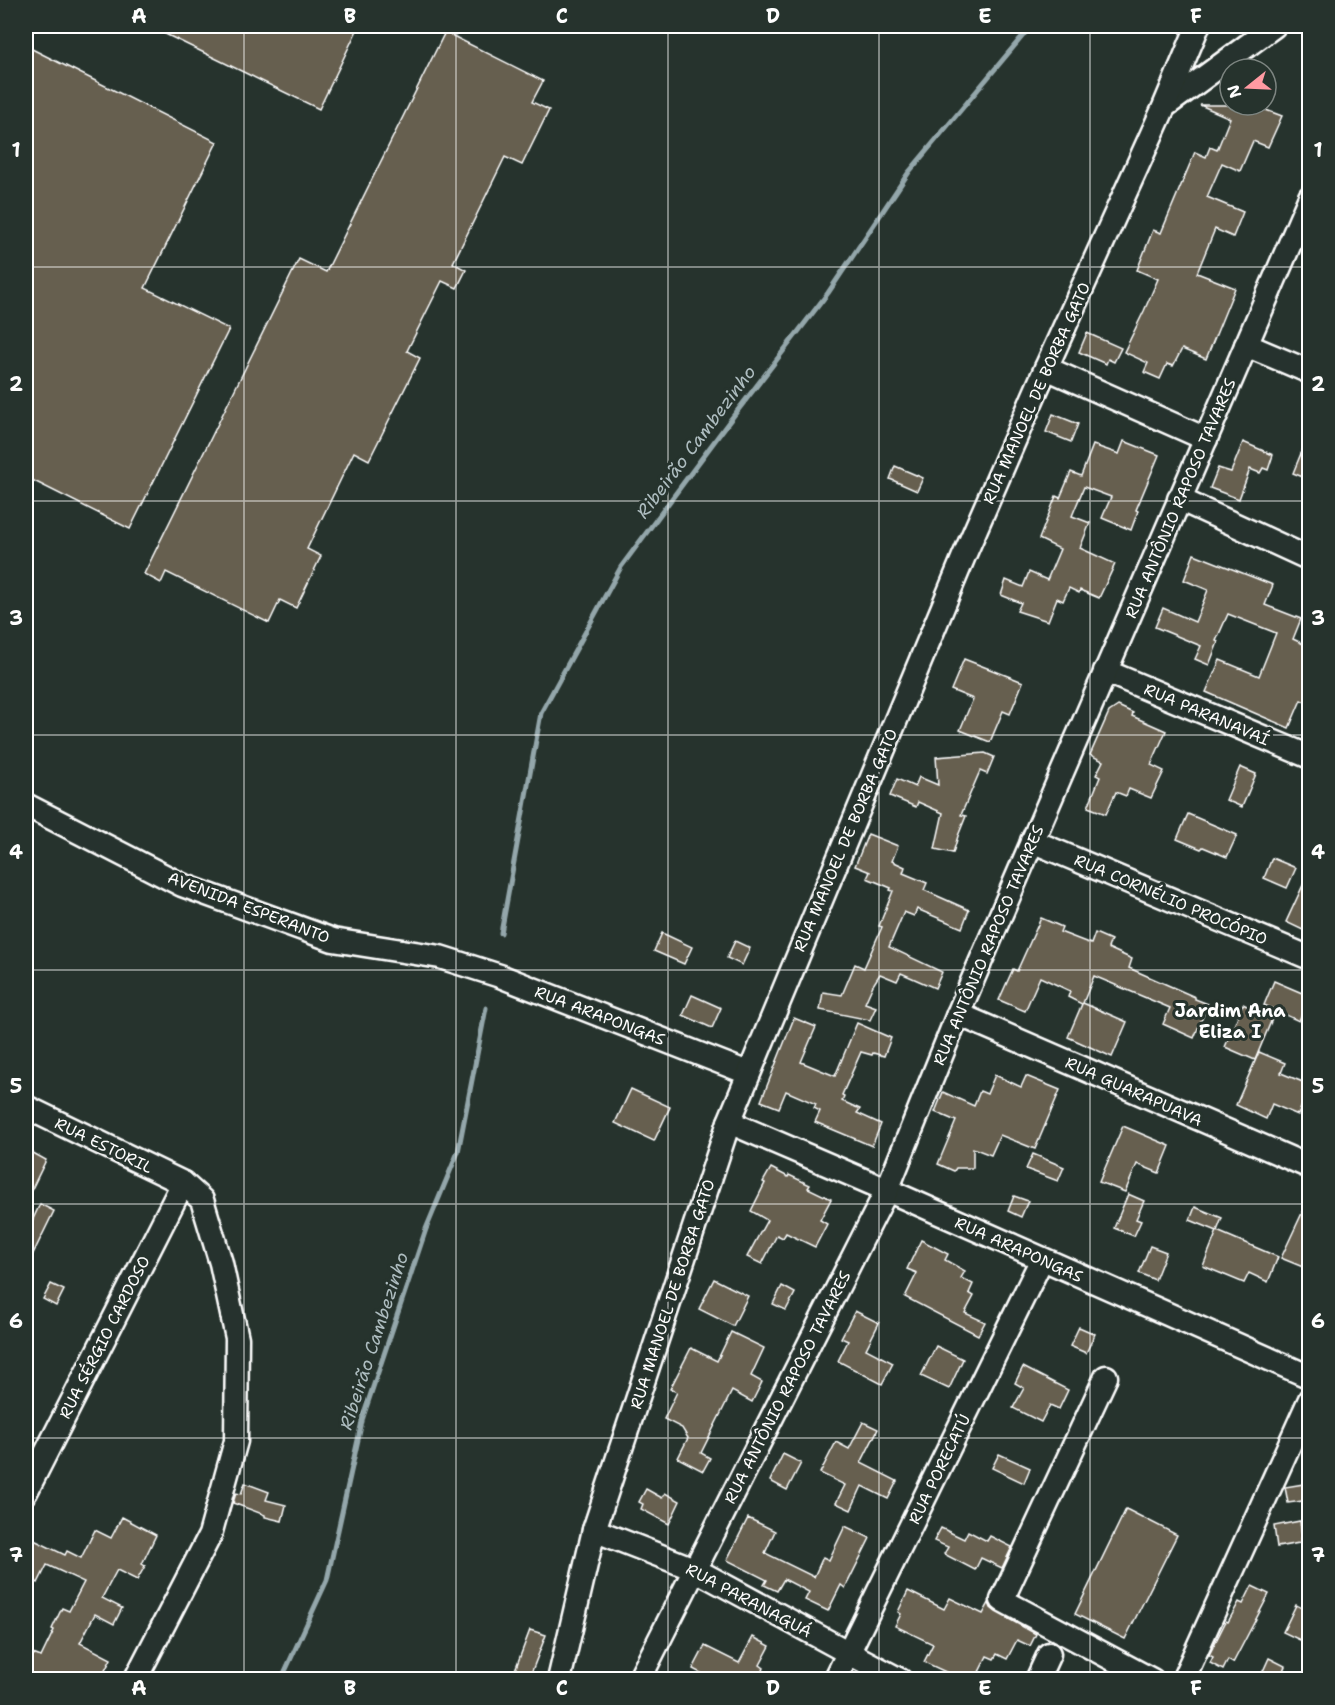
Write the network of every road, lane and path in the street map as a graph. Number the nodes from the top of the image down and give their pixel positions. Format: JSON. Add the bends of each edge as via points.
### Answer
{"nodes":[{"id":1,"x":1198,"y":26,"type":"edge"},
{"id":2,"x":1274,"y":26,"type":"edge"},
{"id":3,"x":1164,"y":107,"type":"junction"},
{"id":4,"x":1310,"y":197,"type":"edge"},
{"id":5,"x":1246,"y":345,"type":"junction"},
{"id":6,"x":1046,"y":368,"type":"junction"},
{"id":7,"x":1310,"y":372,"type":"edge"},
{"id":8,"x":1206,"y":439,"type":"junction"},
{"id":9,"x":1179,"y":500,"type":"junction"},
{"id":10,"x":1310,"y":558,"type":"edge"},
{"id":11,"x":1105,"y":671,"type":"junction"},
{"id":12,"x":1310,"y":757,"type":"edge"},
{"id":13,"x":26,"y":805,"type":"edge"},
{"id":14,"x":1032,"y":841,"type":"junction"},
{"id":15,"x":1310,"y":958,"type":"edge"},
{"id":16,"x":485,"y":971,"type":"joint"},
{"id":17,"x":958,"y":1014,"type":"junction"},
{"id":18,"x":748,"y":1073,"type":"junction"},
{"id":19,"x":26,"y":1107,"type":"edge"},
{"id":20,"x":729,"y":1122,"type":"junction"},
{"id":21,"x":1310,"y":1167,"type":"edge"},
{"id":22,"x":183,"y":1183,"type":"junction"},
{"id":23,"x":887,"y":1190,"type":"junction"},
{"id":24,"x":1042,"y":1259,"type":"junction"},
{"id":25,"x":1106,"y":1377,"type":"dead end"},
{"id":26,"x":1310,"y":1377,"type":"edge"},
{"id":27,"x":1310,"y":1399,"type":"edge"},
{"id":28,"x":26,"y":1492,"type":"edge"},
{"id":29,"x":594,"y":1530,"type":"junction"},
{"id":30,"x":694,"y":1569,"type":"junction"},
{"id":31,"x":849,"y":1653,"type":"junction"},
{"id":32,"x":1049,"y":1654,"type":"dead end"},
{"id":33,"x":135,"y":1680,"type":"edge"},
{"id":34,"x":559,"y":1680,"type":"edge"},
{"id":35,"x":639,"y":1680,"type":"edge"},
{"id":36,"x":835,"y":1680,"type":"edge"},
{"id":37,"x":900,"y":1680,"type":"edge"},
{"id":38,"x":1036,"y":1680,"type":"edge"},
{"id":39,"x":1152,"y":1680,"type":"edge"},
{"id":40,"x":1183,"y":1680,"type":"edge"}],
"edges":[{"from":1,"to":3,"type":"street","name":"RUA MANOEL DE BORBA GATO"},
{"from":2,"to":3,"type":"street"},
{"from":3,"to":6,"type":"street","name":"RUA MANOEL DE BORBA GATO"},
{"from":4,"to":5,"type":"street","name":"RUA ANTÔNIO RAPOSO TAVARES"},
{"from":5,"to":7,"type":"street"},
{"from":5,"to":8,"type":"street","name":"RUA ANTÔNIO RAPOSO TAVARES"},
{"from":6,"to":8,"type":"street"},
{"from":6,"to":18,"type":"street","name":"RUA MANOEL DE BORBA GATO"},
{"from":8,"to":9,"type":"street","name":"RUA ANTÔNIO RAPOSO TAVARES"},
{"from":9,"to":10,"type":"street"},
{"from":9,"to":11,"type":"street","name":"RUA ANTÔNIO RAPOSO TAVARES"},
{"from":11,"to":12,"type":"street","name":"RUA PARANAVAÍ"},
{"from":11,"to":14,"type":"street","name":"RUA ANTÔNIO RAPOSO TAVARES"},
{"from":13,"to":16,"type":"street","name":"AVENIDA ESPERANTO","via":[[182,885],[333,940],[440,957]]},
{"from":14,"to":15,"type":"street","name":"RUA CORNÉLIO PROCÓPIO"},
{"from":14,"to":17,"type":"street","name":"RUA ANTÔNIO RAPOSO TAVARES"},
{"from":16,"to":18,"type":"street","name":"RUA ARAPONGAS"},
{"from":17,"to":21,"type":"street","name":"RUA GUARAPUAVA"},
{"from":17,"to":23,"type":"street","name":"RUA ANTÔNIO RAPOSO TAVARES"},
{"from":18,"to":20,"type":"street","name":"RUA MANOEL DE BORBA GATO"},
{"from":19,"to":22,"type":"street","name":"RUA ESTORIL"},
{"from":20,"to":23,"type":"street","name":"RUA ARAPONGAS"},
{"from":20,"to":29,"type":"street","name":"RUA MANOEL DE BORBA GATO"},
{"from":22,"to":28,"type":"street","name":"RUA SÉRGIO CARDOSO"},
{"from":22,"to":33,"type":"street","via":[[202,1200],[237,1338],[236,1441],[210,1535]]},
{"from":23,"to":24,"type":"street","name":"RUA ARAPONGAS"},
{"from":23,"to":30,"type":"street","name":"RUA ANTÔNIO RAPOSO TAVARES"},
{"from":24,"to":26,"type":"street","name":"RUA ARAPONGAS"},
{"from":24,"to":31,"type":"street","name":"RUA PORECATÚ"},
{"from":25,"to":39,"type":"street","via":[[1002,1600]]},
{"from":27,"to":40,"type":"street"},
{"from":29,"to":30,"type":"street","name":"RUA PARANAGUÁ"},
{"from":29,"to":34,"type":"street","name":"RUA MANOEL DE BORBA GATO"},
{"from":30,"to":31,"type":"street","name":"RUA PARANAGUÁ"},
{"from":30,"to":35,"type":"street","name":"RUA ANTÔNIO RAPOSO TAVARES"},
{"from":31,"to":36,"type":"street","name":"RUA PORECATÚ"},
{"from":31,"to":37,"type":"street","name":"RUA PARANAGUÁ"},
{"from":32,"to":38,"type":"street"}]}
